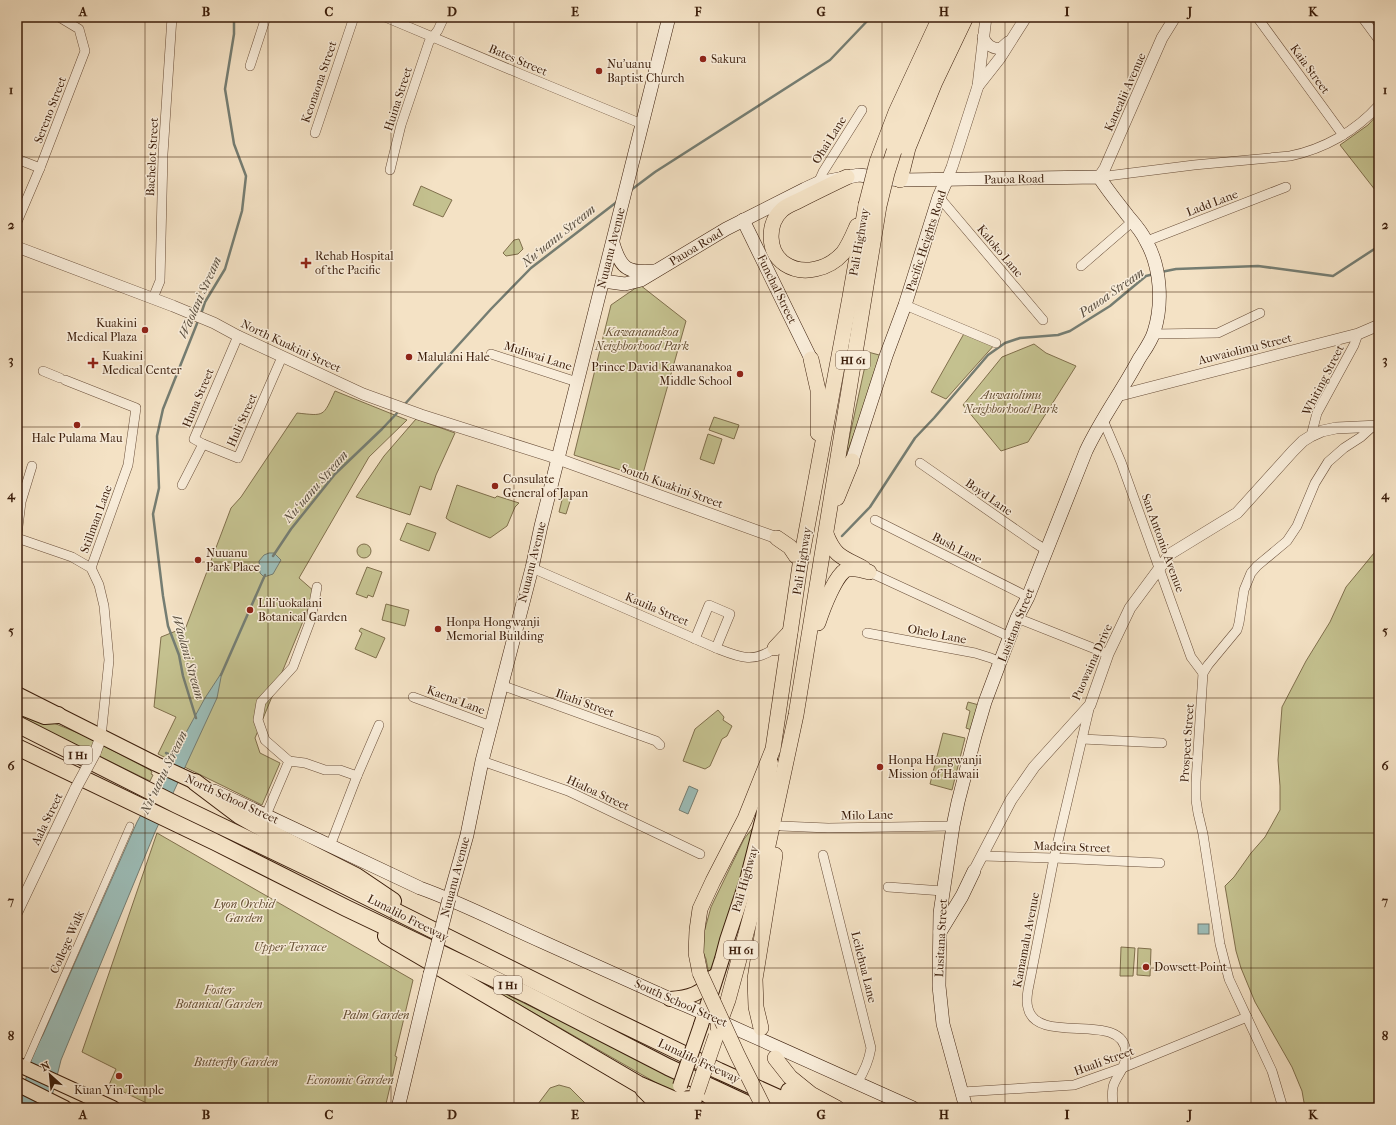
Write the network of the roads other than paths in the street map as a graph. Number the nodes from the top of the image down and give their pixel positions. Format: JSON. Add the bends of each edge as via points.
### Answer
{"nodes":[{"id":1,"x":59,"y":17,"type":"edge"},
{"id":2,"x":172,"y":17,"type":"edge"},
{"id":3,"x":266,"y":17,"type":"edge"},
{"id":4,"x":354,"y":17,"type":"edge"},
{"id":5,"x":385,"y":17,"type":"edge"},
{"id":6,"x":444,"y":17,"type":"edge"},
{"id":7,"x":669,"y":17,"type":"edge"},
{"id":8,"x":940,"y":17,"type":"edge"},
{"id":9,"x":953,"y":17,"type":"edge"},
{"id":10,"x":966,"y":17,"type":"edge"},
{"id":11,"x":986,"y":17,"type":"edge"},
{"id":12,"x":1026,"y":17,"type":"edge"},
{"id":13,"x":1175,"y":17,"type":"edge"},
{"id":14,"x":1257,"y":17,"type":"edge"},
{"id":15,"x":1362,"y":17,"type":"edge"},
{"id":16,"x":434,"y":37,"type":"junction"},
{"id":17,"x":983,"y":37,"type":"junction"},
{"id":18,"x":1379,"y":40,"type":"edge"},
{"id":19,"x":1010,"y":41,"type":"junction"},
{"id":20,"x":250,"y":66,"type":"dead end"},
{"id":21,"x":978,"y":86,"type":"junction"},
{"id":22,"x":1379,"y":105,"type":"edge"},
{"id":23,"x":862,"y":110,"type":"dead end"},
{"id":24,"x":642,"y":124,"type":"junction"},
{"id":25,"x":315,"y":133,"type":"dead end"},
{"id":26,"x":1343,"y":135,"type":"junction"},
{"id":27,"x":888,"y":149,"type":"junction"},
{"id":28,"x":17,"y":159,"type":"edge"},
{"id":29,"x":40,"y":168,"type":"junction"},
{"id":30,"x":390,"y":170,"type":"dead end"},
{"id":31,"x":847,"y":177,"type":"junction"},
{"id":32,"x":1099,"y":177,"type":"junction"},
{"id":33,"x":947,"y":179,"type":"junction"},
{"id":34,"x":900,"y":180,"type":"junction"},
{"id":35,"x":818,"y":183,"type":"junction"},
{"id":36,"x":1286,"y":187,"type":"dead end"},
{"id":37,"x":939,"y":197,"type":"junction"},
{"id":38,"x":872,"y":205,"type":"junction"},
{"id":39,"x":743,"y":220,"type":"junction"},
{"id":40,"x":17,"y":222,"type":"edge"},
{"id":41,"x":1133,"y":222,"type":"junction"},
{"id":42,"x":1147,"y":241,"type":"junction"},
{"id":43,"x":612,"y":242,"type":"junction"},
{"id":44,"x":17,"y":247,"type":"edge"},
{"id":45,"x":1081,"y":266,"type":"dead end"},
{"id":46,"x":657,"y":270,"type":"junction"},
{"id":47,"x":604,"y":277,"type":"junction"},
{"id":48,"x":153,"y":298,"type":"junction"},
{"id":49,"x":905,"y":305,"type":"junction"},
{"id":50,"x":1260,"y":313,"type":"dead end"},
{"id":51,"x":1043,"y":320,"type":"dead end"},
{"id":52,"x":1379,"y":325,"type":"edge"},
{"id":53,"x":1153,"y":334,"type":"junction"},
{"id":54,"x":1358,"y":334,"type":"junction"},
{"id":55,"x":238,"y":336,"type":"junction"},
{"id":56,"x":996,"y":343,"type":"dead end"},
{"id":57,"x":491,"y":354,"type":"dead end"},
{"id":58,"x":282,"y":357,"type":"junction"},
{"id":59,"x":811,"y":359,"type":"joint"},
{"id":60,"x":43,"y":371,"type":"dead end"},
{"id":61,"x":577,"y":382,"type":"junction"},
{"id":62,"x":1117,"y":396,"type":"junction"},
{"id":63,"x":1102,"y":420,"type":"junction"},
{"id":64,"x":1376,"y":427,"type":"edge"},
{"id":65,"x":1310,"y":436,"type":"junction"},
{"id":66,"x":203,"y":444,"type":"junction"},
{"id":67,"x":558,"y":459,"type":"junction"},
{"id":68,"x":852,"y":461,"type":"joint"},
{"id":69,"x":920,"y":463,"type":"dead end"},
{"id":70,"x":32,"y":466,"type":"dead end"},
{"id":71,"x":182,"y":485,"type":"dead end"},
{"id":72,"x":829,"y":515,"type":"junction"},
{"id":73,"x":875,"y":520,"type":"dead end"},
{"id":74,"x":801,"y":529,"type":"junction"},
{"id":75,"x":826,"y":534,"type":"junction"},
{"id":76,"x":17,"y":536,"type":"edge"},
{"id":77,"x":777,"y":538,"type":"junction"},
{"id":78,"x":1046,"y":550,"type":"junction"},
{"id":79,"x":796,"y":556,"type":"junction"},
{"id":80,"x":91,"y":568,"type":"junction"},
{"id":81,"x":532,"y":568,"type":"junction"},
{"id":82,"x":1160,"y":568,"type":"junction"},
{"id":83,"x":869,"y":572,"type":"junction"},
{"id":84,"x":317,"y":587,"type":"dead end"},
{"id":85,"x":1028,"y":597,"type":"junction"},
{"id":86,"x":794,"y":611,"type":"junction"},
{"id":87,"x":1017,"y":618,"type":"junction"},
{"id":88,"x":790,"y":632,"type":"junction"},
{"id":89,"x":867,"y":633,"type":"dead end"},
{"id":90,"x":1010,"y":637,"type":"junction"},
{"id":91,"x":695,"y":639,"type":"junction"},
{"id":92,"x":716,"y":648,"type":"junction"},
{"id":93,"x":775,"y":648,"type":"joint"},
{"id":94,"x":807,"y":652,"type":"junction"},
{"id":95,"x":1108,"y":654,"type":"junction"},
{"id":96,"x":1000,"y":662,"type":"junction"},
{"id":97,"x":1203,"y":673,"type":"junction"},
{"id":98,"x":501,"y":685,"type":"junction"},
{"id":99,"x":17,"y":694,"type":"edge"},
{"id":100,"x":413,"y":697,"type":"dead end"},
{"id":101,"x":17,"y":705,"type":"edge"},
{"id":102,"x":1090,"y":705,"type":"junction"},
{"id":103,"x":58,"y":715,"type":"junction"},
{"id":104,"x":17,"y":724,"type":"edge"},
{"id":105,"x":379,"y":725,"type":"dead end"},
{"id":106,"x":491,"y":726,"type":"junction"},
{"id":107,"x":791,"y":736,"type":"junction"},
{"id":108,"x":101,"y":737,"type":"junction"},
{"id":109,"x":1082,"y":739,"type":"junction"},
{"id":110,"x":1162,"y":743,"type":"dead end"},
{"id":111,"x":660,"y":745,"type":"dead end"},
{"id":112,"x":17,"y":746,"type":"edge"},
{"id":113,"x":773,"y":749,"type":"junction"},
{"id":114,"x":289,"y":761,"type":"junction"},
{"id":115,"x":482,"y":761,"type":"junction"},
{"id":116,"x":357,"y":776,"type":"junction"},
{"id":117,"x":193,"y":781,"type":"junction"},
{"id":118,"x":266,"y":815,"type":"junction"},
{"id":119,"x":130,"y":826,"type":"dead end"},
{"id":120,"x":781,"y":826,"type":"junction"},
{"id":121,"x":953,"y":826,"type":"junction"},
{"id":122,"x":330,"y":846,"type":"junction"},
{"id":123,"x":700,"y":854,"type":"dead end"},
{"id":124,"x":822,"y":856,"type":"dead end"},
{"id":125,"x":982,"y":856,"type":"junction"},
{"id":126,"x":1054,"y":858,"type":"junction"},
{"id":127,"x":1160,"y":863,"type":"dead end"},
{"id":128,"x":974,"y":871,"type":"junction"},
{"id":129,"x":888,"y":886,"type":"dead end"},
{"id":130,"x":944,"y":888,"type":"junction"},
{"id":131,"x":449,"y":899,"type":"junction"},
{"id":132,"x":346,"y":908,"type":"junction"},
{"id":133,"x":17,"y":912,"type":"edge"},
{"id":134,"x":424,"y":926,"type":"junction"},
{"id":135,"x":940,"y":932,"type":"junction"},
{"id":136,"x":722,"y":959,"type":"junction"},
{"id":137,"x":670,"y":999,"type":"junction"},
{"id":138,"x":591,"y":1009,"type":"junction"},
{"id":139,"x":1246,"y":1017,"type":"junction"},
{"id":140,"x":703,"y":1019,"type":"junction"},
{"id":141,"x":720,"y":1020,"type":"junction"},
{"id":142,"x":761,"y":1028,"type":"dead end"},
{"id":143,"x":775,"y":1058,"type":"dead end"},
{"id":144,"x":668,"y":1066,"type":"junction"},
{"id":145,"x":23,"y":1067,"type":"edge"},
{"id":146,"x":1122,"y":1068,"type":"junction"},
{"id":147,"x":857,"y":1083,"type":"junction"},
{"id":148,"x":638,"y":1084,"type":"junction"},
{"id":149,"x":19,"y":1087,"type":"edge"},
{"id":150,"x":962,"y":1092,"type":"junction"},
{"id":151,"x":676,"y":1098,"type":"edge"},
{"id":152,"x":694,"y":1100,"type":"edge"},
{"id":153,"x":59,"y":1105,"type":"edge"},
{"id":154,"x":113,"y":1108,"type":"edge"},
{"id":155,"x":398,"y":1108,"type":"edge"},
{"id":156,"x":659,"y":1108,"type":"edge"},
{"id":157,"x":726,"y":1108,"type":"edge"},
{"id":158,"x":756,"y":1108,"type":"edge"},
{"id":159,"x":764,"y":1108,"type":"edge"},
{"id":160,"x":801,"y":1108,"type":"edge"},
{"id":161,"x":828,"y":1108,"type":"edge"},
{"id":162,"x":837,"y":1108,"type":"edge"},
{"id":163,"x":913,"y":1108,"type":"edge"},
{"id":164,"x":966,"y":1108,"type":"edge"},
{"id":165,"x":1113,"y":1108,"type":"edge"},
{"id":166,"x":1282,"y":1108,"type":"edge"}],
"edges":[{"from":1,"to":29,"type":"street","name":"Sereno Street","via":[[79,29],[85,51]]},
{"from":2,"to":48,"type":"street","name":"Bachelot Street","via":[[163,154],[160,281]]},
{"from":3,"to":20,"type":"street"},
{"from":4,"to":25,"type":"street","name":"Keonaona Street"},
{"from":5,"to":16,"type":"street","name":"Bates Street"},
{"from":6,"to":16,"type":"street","name":"Huina Street"},
{"from":7,"to":24,"type":"main road","name":"Nuuanu Avenue"},
{"from":8,"to":27,"type":"highway","name":"Pali Highway","number":"HI 61","via":[[899,105]]},
{"from":9,"to":27,"type":"highway","name":"Pali Highway","number":"HI 61"},
{"from":10,"to":34,"type":"highway","via":[[935,82],[908,148]]},
{"from":11,"to":17,"type":"street","name":"Pacific Heights Road"},
{"from":12,"to":19,"type":"street"},
{"from":13,"to":32,"type":"street","name":"Kanealii Avenue","via":[[1162,38]]},
{"from":14,"to":26,"type":"street","name":"Kaia Street"},
{"from":15,"to":18,"type":"street"},
{"from":16,"to":24,"type":"street","name":"Bates Street"},
{"from":16,"to":30,"type":"street","name":"Huina Street","via":[[429,42],[401,125]]},
{"from":17,"to":19,"type":"street","via":[[989,46],[1000,49]]},
{"from":17,"to":21,"type":"street","name":"Pacific Heights Road"},
{"from":19,"to":21,"type":"street"},
{"from":21,"to":33,"type":"street","name":"Pacific Heights Road"},
{"from":22,"to":26,"type":"street","name":"Pauoa Road","via":[[1366,119]]},
{"from":23,"to":35,"type":"street","name":"Ohai Lane"},
{"from":24,"to":43,"type":"main road","name":"Nuuanu Avenue"},
{"from":26,"to":32,"type":"street","name":"Pauoa Road","via":[[1319,148],[1290,156]]},
{"from":27,"to":38,"type":"highway","name":"Pali Highway","number":"HI 61","bridge":true,"via":[[887,173]]},
{"from":28,"to":29,"type":"street"},
{"from":29,"to":40,"type":"street","name":"Sereno Street"},
{"from":31,"to":34,"type":"main road","name":"Pauoa Road","via":[[859,175]]},
{"from":31,"to":35,"type":"main road","name":"Pauoa Road"},
{"from":31,"to":38,"type":"highway","via":[[782,209],[772,225],[770,234],[776,255],[785,264],[796,269],[811,270],[828,264],[839,256],[848,244]]},
{"from":32,"to":33,"type":"main road","name":"Pauoa Road"},
{"from":32,"to":41,"type":"main road","name":"Lusitana Street"},
{"from":33,"to":34,"type":"main road","name":"Pauoa Road"},
{"from":33,"to":37,"type":"main road","name":"Pacific Heights Road"},
{"from":35,"to":39,"type":"main road","name":"Pauoa Road"},
{"from":36,"to":42,"type":"street","name":"Ladd Lane"},
{"from":37,"to":49,"type":"main road","name":"Pacific Heights Road"},
{"from":37,"to":51,"type":"street","name":"Kaloko Lane"},
{"from":38,"to":72,"type":"highway","name":"Pali Highway","number":"HI 61"},
{"from":38,"to":86,"type":"highway","name":"Pali Highway","number":"HI 61","via":[[845,327]]},
{"from":39,"to":46,"type":"main road","name":"Pauoa Road"},
{"from":39,"to":59,"type":"main road","name":"Funchal Street"},
{"from":41,"to":42,"type":"main road","name":"Lusitana Street"},
{"from":41,"to":45,"type":"street"},
{"from":42,"to":53,"type":"main road","name":"Lusitana Street","via":[[1158,280],[1159,306]]},
{"from":43,"to":46,"type":"main road","via":[[616,256],[625,267],[638,272]]},
{"from":43,"to":47,"type":"main road","name":"Nuuanu Avenue"},
{"from":44,"to":48,"type":"street","name":"North Kuakini Street"},
{"from":46,"to":47,"type":"main road","name":"Pauoa Road","via":[[645,278],[625,284]]},
{"from":47,"to":61,"type":"main road","name":"Nuuanu Avenue"},
{"from":48,"to":55,"type":"street","name":"North Kuakini Street","via":[[214,323]]},
{"from":49,"to":56,"type":"street"},
{"from":49,"to":68,"type":"main road","name":"Pacific Heights Road"},
{"from":50,"to":53,"type":"street","via":[[1218,333]]},
{"from":52,"to":54,"type":"street","name":"Auwaiolimu Street"},
{"from":53,"to":62,"type":"main road","name":"Lusitana Street"},
{"from":54,"to":62,"type":"street","name":"Auwaiolimu Street"},
{"from":54,"to":65,"type":"street","name":"Whiting Street","via":[[1317,413]]},
{"from":55,"to":58,"type":"street","name":"North Kuakini Street"},
{"from":55,"to":66,"type":"street","name":"Huna Street","via":[[194,439]]},
{"from":57,"to":61,"type":"street","name":"Muliwai Lane"},
{"from":58,"to":66,"type":"street","name":"Huli Street","via":[[238,458]]},
{"from":58,"to":67,"type":"street","name":"North Kuakini Street","via":[[363,394]]},
{"from":59,"to":74,"type":"highway","via":[[818,390],[818,430]]},
{"from":60,"to":80,"type":"street","name":"Stillman Lane","via":[[136,408],[128,465]]},
{"from":61,"to":67,"type":"main road","name":"Nuuanu Avenue"},
{"from":62,"to":63,"type":"main road","name":"Lusitana Street"},
{"from":63,"to":78,"type":"main road","name":"Lusitana Street","via":[[1086,452]]},
{"from":63,"to":82,"type":"street","name":"San Antonio Avenue","via":[[1121,462]]},
{"from":64,"to":65,"type":"street","name":"Puowaina Drive","via":[[1336,428]]},
{"from":64,"to":97,"type":"street","via":[[1328,462],[1287,541],[1251,573],[1244,590],[1237,630]]},
{"from":65,"to":82,"type":"street","name":"Puowaina Drive","via":[[1293,451],[1237,513],[1170,554]]},
{"from":66,"to":71,"type":"street","name":"Huna Street"},
{"from":67,"to":77,"type":"street","name":"South Kuakini Street"},
{"from":67,"to":81,"type":"main road","name":"Nuuanu Avenue"},
{"from":68,"to":72,"type":"highway"},
{"from":69,"to":78,"type":"street","name":"Boyd Lane"},
{"from":70,"to":76,"type":"street","via":[[21,502]]},
{"from":72,"to":75,"type":"highway","name":"Pali Highway","number":"HI 61"},
{"from":73,"to":85,"type":"street","name":"Bush Lane"},
{"from":74,"to":77,"type":"highway","via":[[795,534]]},
{"from":74,"to":79,"type":"highway"},
{"from":75,"to":83,"type":"highway","via":[[836,554]]},
{"from":75,"to":94,"type":"highway","name":"Pali Highway","number":"HI 61"},
{"from":76,"to":80,"type":"street","via":[[72,557]]},
{"from":77,"to":79,"type":"highway","via":[[790,546]]},
{"from":78,"to":85,"type":"main road","name":"Lusitana Street"},
{"from":79,"to":86,"type":"highway","via":[[788,604]]},
{"from":80,"to":108,"type":"street","name":"Stillman Lane","via":[[99,585],[104,606],[109,660]]},
{"from":81,"to":91,"type":"street","name":"Kauila Street"},
{"from":81,"to":98,"type":"main road","name":"Nuuanu Avenue"},
{"from":82,"to":95,"type":"street","name":"Puowaina Drive","via":[[1130,608]]},
{"from":82,"to":97,"type":"street","name":"San Antonio Avenue","via":[[1191,657]]},
{"from":83,"to":90,"type":"street"},
{"from":83,"to":94,"type":"highway","via":[[846,569],[838,577]]},
{"from":84,"to":114,"type":"street","via":[[312,619],[293,667],[261,702],[258,720],[265,740]]},
{"from":85,"to":87,"type":"main road","name":"Lusitana Street"},
{"from":86,"to":88,"type":"highway","name":"Pali Highway","number":"HI 61"},
{"from":87,"to":90,"type":"main road","name":"Lusitana Street"},
{"from":87,"to":95,"type":"street"},
{"from":88,"to":93,"type":"highway"},
{"from":88,"to":113,"type":"highway","name":"Pali Highway","number":"HI 61"},
{"from":89,"to":96,"type":"street","name":"Ohelo Lane","via":[[975,653]]},
{"from":90,"to":96,"type":"main road","name":"Lusitana Street"},
{"from":91,"to":92,"type":"street","name":"Kauila Street"},
{"from":91,"to":92,"type":"street","via":[[709,605],[730,614]]},
{"from":92,"to":93,"type":"street","name":"Kauila Street","via":[[740,657],[754,658],[765,655]]},
{"from":94,"to":107,"type":"highway","name":"Pali Highway","number":"HI 61"},
{"from":95,"to":102,"type":"street","name":"Puowaina Drive"},
{"from":96,"to":121,"type":"main road","name":"Lusitana Street","via":[[975,736]]},
{"from":97,"to":139,"type":"street","name":"Prospect Street","via":[[1196,782],[1198,813],[1204,834],[1220,944],[1229,979]]},
{"from":98,"to":106,"type":"main road","name":"Nuuanu Avenue"},
{"from":98,"to":111,"type":"street","name":"Iliahi Street","via":[[656,741]]},
{"from":99,"to":103,"type":"main road","name":"North School Street"},
{"from":100,"to":106,"type":"street","name":"Kaena Lane"},
{"from":101,"to":103,"type":"highway","via":[[45,716]]},
{"from":102,"to":109,"type":"street","name":"Kamamalu Avenue"},
{"from":102,"to":125,"type":"street","name":"Puowaina Drive","via":[[1030,772],[1010,800]]},
{"from":103,"to":108,"type":"main road","name":"North School Street"},
{"from":104,"to":134,"type":"highway","name":"Lunalilo Freeway","number":"I H1"},
{"from":105,"to":116,"type":"street"},
{"from":106,"to":115,"type":"main road","name":"Nuuanu Avenue"},
{"from":107,"to":120,"type":"highway"},
{"from":107,"to":141,"type":"highway","name":"Pali Highway","number":"HI 61","via":[[761,878],[728,1000]]},
{"from":108,"to":117,"type":"main road","name":"North School Street"},
{"from":108,"to":133,"type":"street","name":"Aala Street","bridge":true},
{"from":109,"to":110,"type":"street"},
{"from":109,"to":126,"type":"street","name":"Kamamalu Avenue"},
{"from":112,"to":132,"type":"highway","name":"Lunalilo Freeway","number":"I H1"},
{"from":113,"to":136,"type":"main road","name":"Pali Highway","number":"HI 61","via":[[763,817],[747,880]]},
{"from":113,"to":159,"type":"highway","bridge":true,"via":[[746,819],[700,909],[696,930],[696,953],[700,972]]},
{"from":114,"to":116,"type":"street","via":[[305,762],[324,770],[340,770]]},
{"from":114,"to":118,"type":"street"},
{"from":115,"to":123,"type":"street","name":"Hialoa Street","via":[[568,791]]},
{"from":115,"to":131,"type":"main road","name":"Nuuanu Avenue","via":[[466,839]]},
{"from":116,"to":122,"type":"street"},
{"from":117,"to":118,"type":"main road","name":"North School Street"},
{"from":117,"to":134,"type":"highway","via":[[263,830],[365,881]]},
{"from":118,"to":122,"type":"main road","name":"North School Street"},
{"from":119,"to":145,"type":"street","name":"College Walk"},
{"from":120,"to":121,"type":"street","name":"Milo Lane"},
{"from":120,"to":142,"type":"highway","via":[[755,978],[756,1007]]},
{"from":121,"to":130,"type":"main road","name":"Lusitana Street"},
{"from":122,"to":131,"type":"main road","name":"North School Street"},
{"from":124,"to":147,"type":"street","name":"Leilehua Lane","via":[[870,1041],[870,1056]]},
{"from":125,"to":126,"type":"street","name":"Madeira Street"},
{"from":125,"to":128,"type":"street","name":"Puowaina Drive"},
{"from":126,"to":127,"type":"street","name":"Madeira Street"},
{"from":126,"to":146,"type":"street","name":"Kamamalu Avenue","via":[[1028,990],[1028,1009],[1036,1021],[1044,1026],[1106,1031],[1114,1035],[1122,1041],[1126,1052]]},
{"from":128,"to":130,"type":"main road","via":[[962,885]]},
{"from":128,"to":135,"type":"main road"},
{"from":129,"to":130,"type":"street"},
{"from":130,"to":135,"type":"main road","name":"Lusitana Street"},
{"from":131,"to":137,"type":"main road","name":"South School Street"},
{"from":131,"to":155,"type":"main road","name":"Nuuanu Avenue","bridge":true},
{"from":132,"to":144,"type":"highway","name":"Lunalilo Freeway","number":"I H1","via":[[528,995]]},
{"from":132,"to":148,"type":"highway","via":[[395,942]]},
{"from":134,"to":138,"type":"highway","name":"Lunalilo Freeway","number":"I H1"},
{"from":135,"to":150,"type":"main road","name":"Lusitana Street","via":[[939,986],[943,1024]]},
{"from":136,"to":137,"type":"main road","via":[[711,982],[700,991],[686,998]]},
{"from":136,"to":140,"type":"main road","name":"Pali Highway","number":"HI 61"},
{"from":137,"to":140,"type":"main road","name":"South School Street"},
{"from":138,"to":160,"type":"highway","name":"Lunalilo Freeway","number":"I H1"},
{"from":138,"to":161,"type":"highway"},
{"from":139,"to":146,"type":"street","name":"Huali Street"},
{"from":139,"to":166,"type":"street","name":"Prospect Street","via":[[1272,1071]]},
{"from":140,"to":141,"type":"main road","name":"South School Street"},
{"from":140,"to":151,"type":"main road","name":"Pali Highway","number":"HI 61","bridge":true},
{"from":141,"to":147,"type":"main road","name":"South School Street"},
{"from":141,"to":152,"type":"highway","name":"Pali Highway","number":"HI 61","bridge":true},
{"from":143,"to":162,"type":"highway","via":[[790,1077],[811,1094]]},
{"from":144,"to":157,"type":"highway"},
{"from":144,"to":158,"type":"highway","name":"Lunalilo Freeway","number":"I H1"},
{"from":145,"to":154,"type":"main road"},
{"from":146,"to":150,"type":"street","name":"Huali Street","via":[[1074,1085]]},
{"from":146,"to":165,"type":"street","name":"Kamamalu Avenue","via":[[1113,1085]]},
{"from":147,"to":163,"type":"main road","name":"South School Street"},
{"from":148,"to":151,"type":"highway"},
{"from":148,"to":156,"type":"highway"},
{"from":149,"to":153,"type":"main road"},
{"from":150,"to":164,"type":"main road","name":"Lusitana Street"},
{"from":151,"to":152,"type":"highway"}]}
